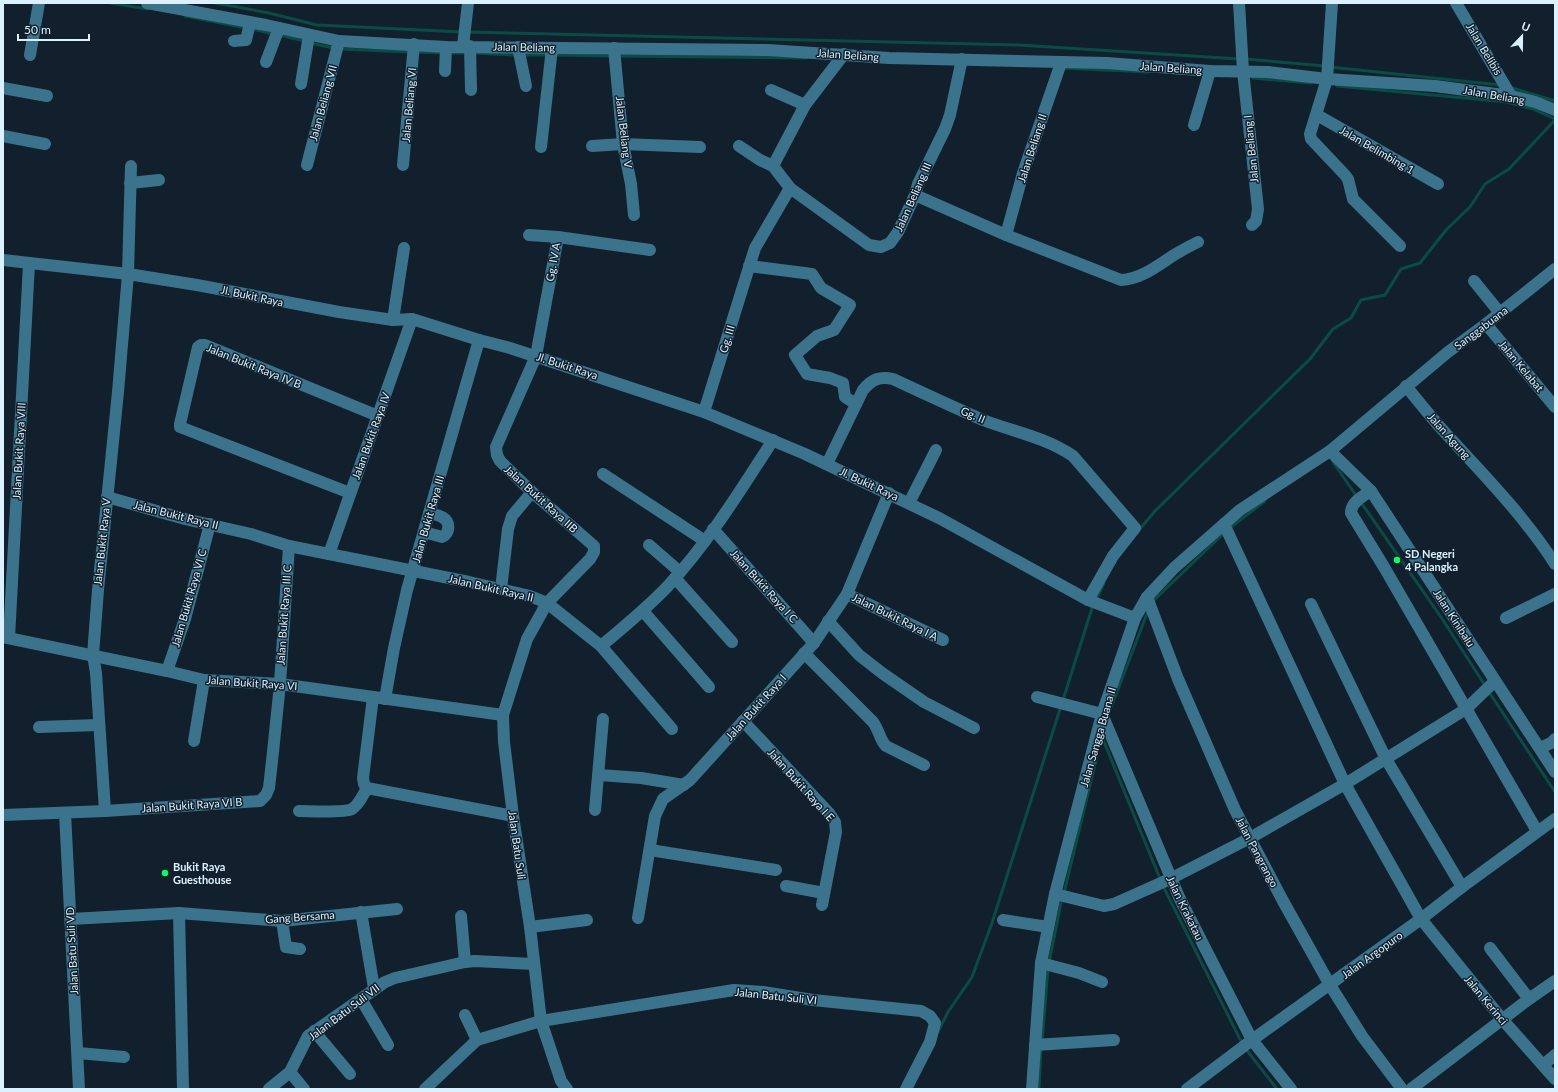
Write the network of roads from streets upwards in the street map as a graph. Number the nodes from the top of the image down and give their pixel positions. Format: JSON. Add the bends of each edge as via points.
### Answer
{"nodes":[{"id":1,"x":39,"y":3,"type":"edge"},
{"id":2,"x":147,"y":3,"type":"edge"},
{"id":3,"x":468,"y":3,"type":"edge"},
{"id":4,"x":1239,"y":3,"type":"edge"},
{"id":5,"x":1332,"y":3,"type":"edge"},
{"id":6,"x":1456,"y":3,"type":"edge"},
{"id":7,"x":250,"y":23,"type":"junction"},
{"id":8,"x":279,"y":28,"type":"junction"},
{"id":9,"x":309,"y":35,"type":"junction"},
{"id":10,"x":234,"y":41,"type":"dead end"},
{"id":11,"x":339,"y":41,"type":"junction"},
{"id":12,"x":414,"y":44,"type":"junction"},
{"id":13,"x":466,"y":46,"type":"junction"},
{"id":14,"x":446,"y":47,"type":"junction"},
{"id":15,"x":518,"y":47,"type":"junction"},
{"id":16,"x":552,"y":48,"type":"junction"},
{"id":17,"x":614,"y":48,"type":"junction"},
{"id":18,"x":844,"y":54,"type":"junction"},
{"id":19,"x":30,"y":55,"type":"dead end"},
{"id":20,"x":962,"y":59,"type":"junction"},
{"id":21,"x":266,"y":62,"type":"dead end"},
{"id":22,"x":1061,"y":63,"type":"junction"},
{"id":23,"x":445,"y":71,"type":"dead end"},
{"id":24,"x":1210,"y":71,"type":"junction"},
{"id":25,"x":1243,"y":71,"type":"junction"},
{"id":26,"x":1327,"y":79,"type":"junction"},
{"id":27,"x":301,"y":84,"type":"dead end"},
{"id":28,"x":526,"y":86,"type":"dead end"},
{"id":29,"x":3,"y":88,"type":"edge"},
{"id":30,"x":471,"y":90,"type":"dead end"},
{"id":31,"x":771,"y":90,"type":"dead end"},
{"id":32,"x":47,"y":96,"type":"dead end"},
{"id":33,"x":1511,"y":96,"type":"junction"},
{"id":34,"x":805,"y":105,"type":"junction"},
{"id":35,"x":1552,"y":109,"type":"edge"},
{"id":36,"x":1317,"y":115,"type":"junction"},
{"id":37,"x":1194,"y":125,"type":"dead end"},
{"id":38,"x":3,"y":136,"type":"edge"},
{"id":39,"x":45,"y":144,"type":"dead end"},
{"id":40,"x":623,"y":144,"type":"junction"},
{"id":41,"x":592,"y":146,"type":"dead end"},
{"id":42,"x":739,"y":146,"type":"dead end"},
{"id":43,"x":541,"y":147,"type":"dead end"},
{"id":44,"x":700,"y":147,"type":"dead end"},
{"id":45,"x":307,"y":165,"type":"dead end"},
{"id":46,"x":131,"y":166,"type":"dead end"},
{"id":47,"x":403,"y":166,"type":"dead end"},
{"id":48,"x":772,"y":166,"type":"junction"},
{"id":49,"x":159,"y":180,"type":"dead end"},
{"id":50,"x":130,"y":183,"type":"junction"},
{"id":51,"x":1438,"y":184,"type":"dead end"},
{"id":52,"x":790,"y":188,"type":"junction"},
{"id":53,"x":915,"y":195,"type":"junction"},
{"id":54,"x":634,"y":215,"type":"dead end"},
{"id":55,"x":1252,"y":225,"type":"dead end"},
{"id":56,"x":529,"y":235,"type":"dead end"},
{"id":57,"x":1006,"y":235,"type":"junction"},
{"id":58,"x":558,"y":237,"type":"junction"},
{"id":59,"x":1198,"y":242,"type":"dead end"},
{"id":60,"x":1400,"y":246,"type":"dead end"},
{"id":61,"x":404,"y":248,"type":"dead end"},
{"id":62,"x":650,"y":250,"type":"dead end"},
{"id":63,"x":3,"y":260,"type":"edge"},
{"id":64,"x":29,"y":264,"type":"junction"},
{"id":65,"x":750,"y":266,"type":"junction"},
{"id":66,"x":1555,"y":269,"type":"edge"},
{"id":67,"x":128,"y":274,"type":"junction"},
{"id":68,"x":1474,"y":281,"type":"dead end"},
{"id":69,"x":1500,"y":313,"type":"junction"},
{"id":70,"x":412,"y":319,"type":"junction"},
{"id":71,"x":393,"y":320,"type":"junction"},
{"id":72,"x":1486,"y":324,"type":"junction"},
{"id":73,"x":479,"y":340,"type":"junction"},
{"id":74,"x":536,"y":356,"type":"junction"},
{"id":75,"x":1406,"y":386,"type":"junction"},
{"id":76,"x":856,"y":404,"type":"junction"},
{"id":77,"x":1555,"y":407,"type":"edge"},
{"id":78,"x":704,"y":412,"type":"junction"},
{"id":79,"x":378,"y":416,"type":"junction"},
{"id":80,"x":773,"y":440,"type":"junction"},
{"id":81,"x":936,"y":450,"type":"dead end"},
{"id":82,"x":1330,"y":451,"type":"junction"},
{"id":83,"x":827,"y":464,"type":"junction"},
{"id":84,"x":603,"y":474,"type":"dead end"},
{"id":85,"x":1371,"y":491,"type":"junction"},
{"id":86,"x":532,"y":492,"type":"junction"},
{"id":87,"x":350,"y":493,"type":"junction"},
{"id":88,"x":889,"y":493,"type":"junction"},
{"id":89,"x":107,"y":497,"type":"junction"},
{"id":90,"x":909,"y":502,"type":"junction"},
{"id":91,"x":429,"y":513,"type":"junction"},
{"id":92,"x":210,"y":524,"type":"junction"},
{"id":93,"x":1224,"y":524,"type":"junction"},
{"id":94,"x":713,"y":530,"type":"junction"},
{"id":95,"x":424,"y":532,"type":"junction"},
{"id":96,"x":705,"y":541,"type":"junction"},
{"id":97,"x":649,"y":545,"type":"dead end"},
{"id":98,"x":289,"y":546,"type":"junction"},
{"id":99,"x":329,"y":554,"type":"junction"},
{"id":100,"x":1555,"y":564,"type":"edge"},
{"id":101,"x":413,"y":571,"type":"junction"},
{"id":102,"x":678,"y":575,"type":"junction"},
{"id":103,"x":501,"y":588,"type":"junction"},
{"id":104,"x":846,"y":594,"type":"junction"},
{"id":105,"x":1555,"y":594,"type":"edge"},
{"id":106,"x":1147,"y":596,"type":"junction"},
{"id":107,"x":1090,"y":600,"type":"junction"},
{"id":108,"x":546,"y":603,"type":"junction"},
{"id":109,"x":1311,"y":604,"type":"dead end"},
{"id":110,"x":643,"y":611,"type":"junction"},
{"id":111,"x":1136,"y":618,"type":"junction"},
{"id":112,"x":1506,"y":618,"type":"dead end"},
{"id":113,"x":828,"y":621,"type":"junction"},
{"id":114,"x":6,"y":638,"type":"edge"},
{"id":115,"x":943,"y":640,"type":"dead end"},
{"id":116,"x":732,"y":642,"type":"dead end"},
{"id":117,"x":814,"y":643,"type":"junction"},
{"id":118,"x":601,"y":646,"type":"junction"},
{"id":119,"x":804,"y":653,"type":"junction"},
{"id":120,"x":93,"y":655,"type":"junction"},
{"id":121,"x":167,"y":671,"type":"junction"},
{"id":122,"x":204,"y":680,"type":"junction"},
{"id":123,"x":1495,"y":681,"type":"junction"},
{"id":124,"x":280,"y":684,"type":"junction"},
{"id":125,"x":709,"y":687,"type":"dead end"},
{"id":126,"x":373,"y":697,"type":"junction"},
{"id":127,"x":1037,"y":697,"type":"dead end"},
{"id":128,"x":385,"y":699,"type":"junction"},
{"id":129,"x":1466,"y":709,"type":"junction"},
{"id":130,"x":1102,"y":714,"type":"junction"},
{"id":131,"x":503,"y":715,"type":"junction"},
{"id":132,"x":603,"y":719,"type":"dead end"},
{"id":133,"x":743,"y":720,"type":"junction"},
{"id":134,"x":98,"y":725,"type":"junction"},
{"id":135,"x":39,"y":727,"type":"dead end"},
{"id":136,"x":974,"y":728,"type":"dead end"},
{"id":137,"x":672,"y":729,"type":"dead end"},
{"id":138,"x":1555,"y":739,"type":"edge"},
{"id":139,"x":194,"y":741,"type":"dead end"},
{"id":140,"x":1540,"y":748,"type":"junction"},
{"id":141,"x":1386,"y":759,"type":"junction"},
{"id":142,"x":924,"y":765,"type":"dead end"},
{"id":143,"x":1555,"y":772,"type":"edge"},
{"id":144,"x":599,"y":775,"type":"junction"},
{"id":145,"x":1345,"y":784,"type":"junction"},
{"id":146,"x":684,"y":785,"type":"junction"},
{"id":147,"x":367,"y":788,"type":"junction"},
{"id":148,"x":595,"y":810,"type":"dead end"},
{"id":149,"x":105,"y":811,"type":"junction"},
{"id":150,"x":300,"y":811,"type":"dead end"},
{"id":151,"x":65,"y":813,"type":"junction"},
{"id":152,"x":3,"y":815,"type":"edge"},
{"id":153,"x":513,"y":816,"type":"junction"},
{"id":154,"x":1555,"y":819,"type":"edge"},
{"id":155,"x":1538,"y":831,"type":"junction"},
{"id":156,"x":1250,"y":838,"type":"junction"},
{"id":157,"x":650,"y":850,"type":"junction"},
{"id":158,"x":776,"y":870,"type":"dead end"},
{"id":159,"x":1170,"y":879,"type":"junction"},
{"id":160,"x":786,"y":886,"type":"dead end"},
{"id":161,"x":1462,"y":887,"type":"junction"},
{"id":162,"x":1055,"y":894,"type":"junction"},
{"id":163,"x":397,"y":909,"type":"dead end"},
{"id":164,"x":361,"y":912,"type":"junction"},
{"id":165,"x":179,"y":913,"type":"junction"},
{"id":166,"x":461,"y":916,"type":"dead end"},
{"id":167,"x":638,"y":918,"type":"dead end"},
{"id":168,"x":71,"y":919,"type":"junction"},
{"id":169,"x":587,"y":920,"type":"dead end"},
{"id":170,"x":1003,"y":920,"type":"dead end"},
{"id":171,"x":1421,"y":920,"type":"junction"},
{"id":172,"x":282,"y":921,"type":"junction"},
{"id":173,"x":530,"y":927,"type":"junction"},
{"id":174,"x":1048,"y":927,"type":"junction"},
{"id":175,"x":1490,"y":948,"type":"dead end"},
{"id":176,"x":300,"y":949,"type":"dead end"},
{"id":177,"x":465,"y":962,"type":"junction"},
{"id":178,"x":1041,"y":963,"type":"junction"},
{"id":179,"x":534,"y":964,"type":"junction"},
{"id":180,"x":1555,"y":980,"type":"edge"},
{"id":181,"x":1102,"y":982,"type":"dead end"},
{"id":182,"x":1330,"y":985,"type":"junction"},
{"id":183,"x":374,"y":988,"type":"junction"},
{"id":184,"x":361,"y":999,"type":"junction"},
{"id":185,"x":1529,"y":999,"type":"junction"},
{"id":186,"x":465,"y":1015,"type":"dead end"},
{"id":187,"x":1502,"y":1019,"type":"junction"},
{"id":188,"x":541,"y":1020,"type":"junction"},
{"id":189,"x":314,"y":1031,"type":"junction"},
{"id":190,"x":477,"y":1040,"type":"junction"},
{"id":191,"x":1114,"y":1040,"type":"dead end"},
{"id":192,"x":1252,"y":1040,"type":"junction"},
{"id":193,"x":388,"y":1045,"type":"dead end"},
{"id":194,"x":1035,"y":1045,"type":"junction"},
{"id":195,"x":78,"y":1053,"type":"junction"},
{"id":196,"x":1555,"y":1055,"type":"edge"},
{"id":197,"x":124,"y":1057,"type":"dead end"},
{"id":198,"x":1543,"y":1066,"type":"junction"},
{"id":199,"x":290,"y":1072,"type":"junction"},
{"id":200,"x":350,"y":1074,"type":"dead end"},
{"id":201,"x":1555,"y":1079,"type":"edge"},
{"id":202,"x":79,"y":1089,"type":"edge"},
{"id":203,"x":183,"y":1089,"type":"edge"},
{"id":204,"x":269,"y":1089,"type":"edge"},
{"id":205,"x":304,"y":1089,"type":"edge"},
{"id":206,"x":425,"y":1089,"type":"edge"},
{"id":207,"x":566,"y":1089,"type":"edge"},
{"id":208,"x":906,"y":1089,"type":"edge"},
{"id":209,"x":1032,"y":1089,"type":"edge"},
{"id":210,"x":1187,"y":1089,"type":"edge"},
{"id":211,"x":1291,"y":1089,"type":"edge"},
{"id":212,"x":1402,"y":1089,"type":"edge"},
{"id":213,"x":1411,"y":1089,"type":"edge"}],
"edges":[{"from":1,"to":19,"type":"street"},
{"from":2,"to":7,"type":"street","name":"Jalan Beliang"},
{"from":3,"to":13,"type":"street"},
{"from":4,"to":25,"type":"street","name":"Jalan Beliang I"},
{"from":5,"to":26,"type":"street"},
{"from":6,"to":33,"type":"street","name":"Jalan Belibis"},
{"from":7,"to":8,"type":"street","name":"Jalan Beliang"},
{"from":7,"to":10,"type":"street","via":[[246,40]]},
{"from":8,"to":9,"type":"street","name":"Jalan Beliang"},
{"from":8,"to":21,"type":"street"},
{"from":9,"to":11,"type":"street","name":"Jalan Beliang"},
{"from":9,"to":27,"type":"street"},
{"from":11,"to":12,"type":"street","name":"Jalan Beliang"},
{"from":11,"to":45,"type":"street","name":"Jalan Beliang VII"},
{"from":12,"to":14,"type":"street","name":"Jalan Beliang"},
{"from":12,"to":47,"type":"street","name":"Jalan Beliang VI"},
{"from":13,"to":14,"type":"street","name":"Jalan Beliang"},
{"from":13,"to":15,"type":"street","name":"Jalan Beliang"},
{"from":13,"to":30,"type":"street"},
{"from":14,"to":23,"type":"street"},
{"from":15,"to":16,"type":"street","name":"Jalan Beliang"},
{"from":15,"to":28,"type":"street"},
{"from":16,"to":17,"type":"street","name":"Jalan Beliang"},
{"from":16,"to":43,"type":"street"},
{"from":17,"to":18,"type":"street","name":"Jalan Beliang","via":[[768,50]]},
{"from":17,"to":40,"type":"street","name":"Jalan Beliang V"},
{"from":18,"to":20,"type":"street","name":"Jalan Beliang","via":[[889,58]]},
{"from":18,"to":34,"type":"street"},
{"from":20,"to":22,"type":"street","name":"Jalan Beliang"},
{"from":20,"to":53,"type":"street","name":"Jalan Beliang III","via":[[950,115]]},
{"from":22,"to":24,"type":"street","name":"Jalan Beliang","via":[[1107,63]]},
{"from":22,"to":57,"type":"street","name":"Jalan Beliang II","via":[[1023,173]]},
{"from":24,"to":25,"type":"street","name":"Jalan Beliang"},
{"from":24,"to":37,"type":"street"},
{"from":25,"to":26,"type":"street","name":"Jalan Beliang"},
{"from":25,"to":55,"type":"street","name":"Jalan Beliang I","via":[[1258,209],[1256,221]]},
{"from":26,"to":33,"type":"street","name":"Jalan Beliang","via":[[1435,86]]},
{"from":26,"to":36,"type":"street"},
{"from":29,"to":32,"type":"street"},
{"from":31,"to":34,"type":"street"},
{"from":33,"to":35,"type":"street","name":"Jalan Beliang"},
{"from":34,"to":48,"type":"street"},
{"from":36,"to":51,"type":"street","name":"Jalan Belimbing 1"},
{"from":36,"to":60,"type":"street","via":[[1310,134],[1311,139],[1348,179],[1353,199]]},
{"from":38,"to":39,"type":"street"},
{"from":40,"to":41,"type":"street"},
{"from":40,"to":44,"type":"street"},
{"from":40,"to":54,"type":"street","name":"Jalan Beliang V"},
{"from":42,"to":48,"type":"street"},
{"from":46,"to":50,"type":"street","name":"Jalan Bukit Raya V"},
{"from":48,"to":52,"type":"street"},
{"from":49,"to":50,"type":"street"},
{"from":50,"to":67,"type":"street","name":"Jalan Bukit Raya V"},
{"from":52,"to":53,"type":"street","name":"Jalan Beliang III","via":[[869,244],[881,248],[890,243],[898,232]]},
{"from":52,"to":65,"type":"street","name":"Gg. III","via":[[755,248]]},
{"from":53,"to":57,"type":"street"},
{"from":56,"to":58,"type":"street"},
{"from":57,"to":59,"type":"street","via":[[1121,280],[1150,271]]},
{"from":58,"to":62,"type":"street","name":"Gg. IV A"},
{"from":58,"to":74,"type":"street","name":"Gg. IV A"},
{"from":61,"to":71,"type":"street"},
{"from":63,"to":64,"type":"street","name":"Jl. Bukit Raya"},
{"from":64,"to":67,"type":"street","name":"Jl. Bukit Raya"},
{"from":64,"to":114,"type":"street","name":"Jalan Bukit Raya VIII"},
{"from":65,"to":76,"type":"street","via":[[812,274],[821,288],[850,305],[834,330],[817,336],[795,355],[807,374],[843,383],[845,398]]},
{"from":65,"to":78,"type":"street","name":"Gg. III"},
{"from":66,"to":69,"type":"street","name":"Sanggabuana"},
{"from":67,"to":71,"type":"street","name":"Jl. Bukit Raya"},
{"from":67,"to":89,"type":"street","name":"Jalan Bukit Raya V"},
{"from":68,"to":69,"type":"street"},
{"from":69,"to":72,"type":"street","name":"Sanggabuana"},
{"from":70,"to":71,"type":"street","name":"Jl. Bukit Raya"},
{"from":70,"to":73,"type":"street","name":"Jl. Bukit Raya"},
{"from":70,"to":79,"type":"street","name":"Jalan Bukit Raya IV"},
{"from":72,"to":75,"type":"street","name":"Sanggabuana"},
{"from":72,"to":77,"type":"street","name":"Jalan Kelabat"},
{"from":73,"to":74,"type":"street","name":"Jl. Bukit Raya"},
{"from":73,"to":91,"type":"street","name":"Jalan Bukit Raya III"},
{"from":74,"to":78,"type":"street","name":"Jl. Bukit Raya"},
{"from":74,"to":86,"type":"street","name":"Jalan Bukit Raya IIB","via":[[496,447],[500,461]]},
{"from":75,"to":82,"type":"street"},
{"from":75,"to":100,"type":"street","name":"Jalan Agung","via":[[1495,487],[1542,544]]},
{"from":76,"to":83,"type":"street","name":"Gg. II"},
{"from":76,"to":107,"type":"street","name":"Gg. II","via":[[863,390],[872,381],[877,378],[888,378],[984,420],[1042,439],[1073,456],[1136,528],[1113,556]]},
{"from":78,"to":80,"type":"street","name":"Jl. Bukit Raya"},
{"from":79,"to":87,"type":"street","name":"Jalan Bukit Raya IV"},
{"from":79,"to":87,"type":"street","name":"Jalan Bukit Raya IV B","via":[[205,345],[198,347],[180,427]]},
{"from":80,"to":83,"type":"street","name":"Jl. Bukit Raya"},
{"from":80,"to":94,"type":"street"},
{"from":81,"to":90,"type":"street"},
{"from":82,"to":85,"type":"street","name":"Jalan Kinibalu"},
{"from":82,"to":93,"type":"street","name":"Jalan Sangga Buana II","via":[[1240,510]]},
{"from":83,"to":88,"type":"street","name":"Jl. Bukit Raya"},
{"from":84,"to":96,"type":"street"},
{"from":85,"to":123,"type":"street","name":"Jalan Kinibalu"},
{"from":85,"to":129,"type":"street","via":[[1356,501],[1350,510],[1351,513]]},
{"from":86,"to":103,"type":"street","via":[[512,516]]},
{"from":86,"to":108,"type":"street","name":"Jalan Bukit Raya IIB","via":[[594,546],[590,559]]},
{"from":87,"to":99,"type":"street","name":"Jalan Bukit Raya IV"},
{"from":88,"to":90,"type":"street","name":"Jl. Bukit Raya"},
{"from":88,"to":104,"type":"street","name":"Jalan Bukit Raya I"},
{"from":89,"to":92,"type":"street","name":"Jalan Bukit Raya II"},
{"from":89,"to":120,"type":"street","name":"Jalan Bukit Raya V"},
{"from":90,"to":107,"type":"street","name":"Jl. Bukit Raya"},
{"from":91,"to":95,"type":"street","name":"Jalan Bukit Raya III"},
{"from":91,"to":95,"type":"street","via":[[442,517],[448,525],[448,530],[442,537]]},
{"from":92,"to":98,"type":"street","name":"Jalan Bukit Raya II"},
{"from":92,"to":121,"type":"street","name":"Jalan Bukit Raya VI C","via":[[185,619]]},
{"from":93,"to":106,"type":"street","name":"Jalan Sangga Buana II","via":[[1174,568]]},
{"from":93,"to":145,"type":"street"},
{"from":94,"to":96,"type":"street"},
{"from":94,"to":117,"type":"street","name":"Jalan Bukit Raya I C"},
{"from":95,"to":101,"type":"street","name":"Jalan Bukit Raya III"},
{"from":96,"to":102,"type":"street"},
{"from":97,"to":102,"type":"street"},
{"from":98,"to":99,"type":"street","name":"Jalan Bukit Raya II"},
{"from":98,"to":124,"type":"street","name":"Jalan Bukit Raya III C"},
{"from":99,"to":101,"type":"street","name":"Jalan Bukit Raya II"},
{"from":101,"to":103,"type":"street","name":"Jalan Bukit Raya II"},
{"from":101,"to":128,"type":"street","name":"Jalan Bukit Raya III","via":[[394,648]]},
{"from":102,"to":110,"type":"street"},
{"from":102,"to":116,"type":"street"},
{"from":103,"to":108,"type":"street","name":"Jalan Bukit Raya II"},
{"from":104,"to":113,"type":"street","name":"Jalan Bukit Raya I"},
{"from":104,"to":115,"type":"street","name":"Jalan Bukit Raya I A"},
{"from":105,"to":112,"type":"street"},
{"from":106,"to":111,"type":"street","name":"Jalan Sangga Buana II"},
{"from":106,"to":156,"type":"street","name":"Jalan Pangrango","via":[[1178,679],[1235,810]]},
{"from":107,"to":111,"type":"street","name":"Jl. Bukit Raya"},
{"from":108,"to":118,"type":"street","name":"Jalan Bukit Raya II"},
{"from":108,"to":131,"type":"street","name":"Jalan Batu Suli","via":[[527,639]]},
{"from":109,"to":141,"type":"street"},
{"from":110,"to":118,"type":"street"},
{"from":110,"to":125,"type":"street"},
{"from":111,"to":130,"type":"street","name":"Jalan Sangga Buana II"},
{"from":113,"to":117,"type":"street","name":"Jalan Bukit Raya I"},
{"from":113,"to":136,"type":"street","via":[[859,655],[882,673],[924,702]]},
{"from":114,"to":120,"type":"street","name":"Jalan Bukit Raya VI"},
{"from":117,"to":119,"type":"street","name":"Jalan Bukit Raya I"},
{"from":118,"to":137,"type":"street","name":"Jalan Bukit Raya II"},
{"from":119,"to":133,"type":"street","name":"Jalan Bukit Raya I"},
{"from":119,"to":142,"type":"street","via":[[873,722],[886,746]]},
{"from":120,"to":121,"type":"street","name":"Jalan Bukit Raya VI"},
{"from":120,"to":134,"type":"street","name":"Jalan Bukit Raya V"},
{"from":121,"to":122,"type":"street","name":"Jalan Bukit Raya VI"},
{"from":122,"to":124,"type":"street","name":"Jalan Bukit Raya VI"},
{"from":122,"to":139,"type":"street"},
{"from":123,"to":129,"type":"street"},
{"from":123,"to":140,"type":"street","name":"Jalan Kinibalu"},
{"from":124,"to":126,"type":"street","name":"Jalan Bukit Raya VI"},
{"from":124,"to":149,"type":"street","name":"Jalan Bukit Raya VI B","via":[[269,788],[260,801]]},
{"from":126,"to":128,"type":"street","name":"Jalan Bukit Raya VI"},
{"from":126,"to":147,"type":"street","via":[[363,778]]},
{"from":127,"to":130,"type":"street"},
{"from":128,"to":131,"type":"street","name":"Jalan Bukit Raya VI"},
{"from":129,"to":141,"type":"street"},
{"from":129,"to":155,"type":"street"},
{"from":130,"to":159,"type":"street","name":"Jalan Krakatau"},
{"from":130,"to":162,"type":"street","name":"Jalan Sangga Buana II"},
{"from":131,"to":153,"type":"street","name":"Jalan Batu Suli"},
{"from":132,"to":144,"type":"street"},
{"from":133,"to":146,"type":"street","name":"Jalan Bukit Raya I"},
{"from":133,"to":160,"type":"street","name":"Jalan Bukit Raya I E","via":[[835,822],[836,832],[823,899]]},
{"from":134,"to":135,"type":"street"},
{"from":134,"to":149,"type":"street","name":"Jalan Bukit Raya V"},
{"from":138,"to":140,"type":"street"},
{"from":140,"to":143,"type":"street","name":"Jalan Kinibalu"},
{"from":141,"to":145,"type":"street"},
{"from":141,"to":161,"type":"street"},
{"from":144,"to":146,"type":"street"},
{"from":144,"to":148,"type":"street"},
{"from":145,"to":156,"type":"street"},
{"from":145,"to":171,"type":"street"},
{"from":146,"to":157,"type":"street","name":"Jalan Bukit Raya I","via":[[663,799],[655,816]]},
{"from":147,"to":150,"type":"street","via":[[352,809]]},
{"from":147,"to":153,"type":"street"},
{"from":149,"to":151,"type":"street","name":"Jalan Bukit Raya VI B"},
{"from":151,"to":152,"type":"street","name":"Jalan Bukit Raya VI B"},
{"from":151,"to":168,"type":"street","name":"Jalan Batu Suli VD"},
{"from":153,"to":173,"type":"street","name":"Jalan Batu Suli"},
{"from":154,"to":155,"type":"street","name":"Jalan Argopuro"},
{"from":155,"to":161,"type":"street","name":"Jalan Argopuro"},
{"from":156,"to":159,"type":"street"},
{"from":156,"to":182,"type":"street","name":"Jalan Pangrango"},
{"from":157,"to":158,"type":"street"},
{"from":157,"to":167,"type":"street","name":"Jalan Bukit Raya I"},
{"from":159,"to":162,"type":"street","via":[[1104,906]]},
{"from":159,"to":192,"type":"street","name":"Jalan Krakatau"},
{"from":161,"to":171,"type":"street","name":"Jalan Argopuro"},
{"from":162,"to":174,"type":"street","name":"Jalan Sangga Buana II"},
{"from":163,"to":164,"type":"street","name":"Gang Bersama"},
{"from":164,"to":172,"type":"street","name":"Gang Bersama"},
{"from":164,"to":183,"type":"street"},
{"from":165,"to":168,"type":"street","name":"Gang Bersama"},
{"from":165,"to":172,"type":"street","name":"Gang Bersama"},
{"from":165,"to":203,"type":"street"},
{"from":166,"to":177,"type":"street"},
{"from":168,"to":195,"type":"street","name":"Jalan Batu Suli VD"},
{"from":169,"to":173,"type":"street"},
{"from":170,"to":174,"type":"street"},
{"from":171,"to":182,"type":"street","name":"Jalan Argopuro"},
{"from":171,"to":187,"type":"street","name":"Jalan Kerinci"},
{"from":172,"to":176,"type":"street","via":[[286,947]]},
{"from":173,"to":179,"type":"street","name":"Jalan Batu Suli"},
{"from":174,"to":178,"type":"street","name":"Jalan Sangga Buana II"},
{"from":175,"to":185,"type":"street"},
{"from":177,"to":179,"type":"street","name":"Jalan Batu Suli VII"},
{"from":177,"to":183,"type":"street","name":"Jalan Batu Suli VII","via":[[395,978]]},
{"from":178,"to":181,"type":"street"},
{"from":178,"to":194,"type":"street","name":"Jalan Sangga Buana II"},
{"from":179,"to":188,"type":"street","name":"Jalan Batu Suli"},
{"from":180,"to":185,"type":"street"},
{"from":182,"to":192,"type":"street","name":"Jalan Argopuro"},
{"from":182,"to":212,"type":"street","name":"Jalan Pangrango","via":[[1362,1036]]},
{"from":183,"to":184,"type":"street","name":"Jalan Batu Suli VII"},
{"from":184,"to":189,"type":"street","name":"Jalan Batu Suli VII"},
{"from":184,"to":193,"type":"street"},
{"from":185,"to":187,"type":"street"},
{"from":186,"to":190,"type":"street"},
{"from":187,"to":198,"type":"street","name":"Jalan Kerinci"},
{"from":187,"to":213,"type":"street"},
{"from":188,"to":190,"type":"street","name":"Jalan Batu Suli VI"},
{"from":188,"to":207,"type":"street","name":"Jalan Batu Suli"},
{"from":188,"to":208,"type":"street","name":"Jalan Batu Suli VI","via":[[734,990],[921,1011],[930,1016],[935,1023],[930,1042]]},
{"from":189,"to":199,"type":"street","name":"Jalan Batu Suli VII","via":[[304,1042]]},
{"from":189,"to":200,"type":"street"},
{"from":190,"to":206,"type":"street"},
{"from":191,"to":194,"type":"street"},
{"from":192,"to":210,"type":"street","name":"Jalan Argopuro"},
{"from":192,"to":211,"type":"street","name":"Jalan Krakatau"},
{"from":194,"to":209,"type":"street","name":"Jalan Sangga Buana II"},
{"from":195,"to":197,"type":"street"},
{"from":195,"to":202,"type":"street","name":"Jalan Batu Suli VD"},
{"from":196,"to":198,"type":"street"},
{"from":198,"to":201,"type":"street","name":"Jalan Kerinci"},
{"from":199,"to":204,"type":"street"},
{"from":199,"to":205,"type":"street"}]}
